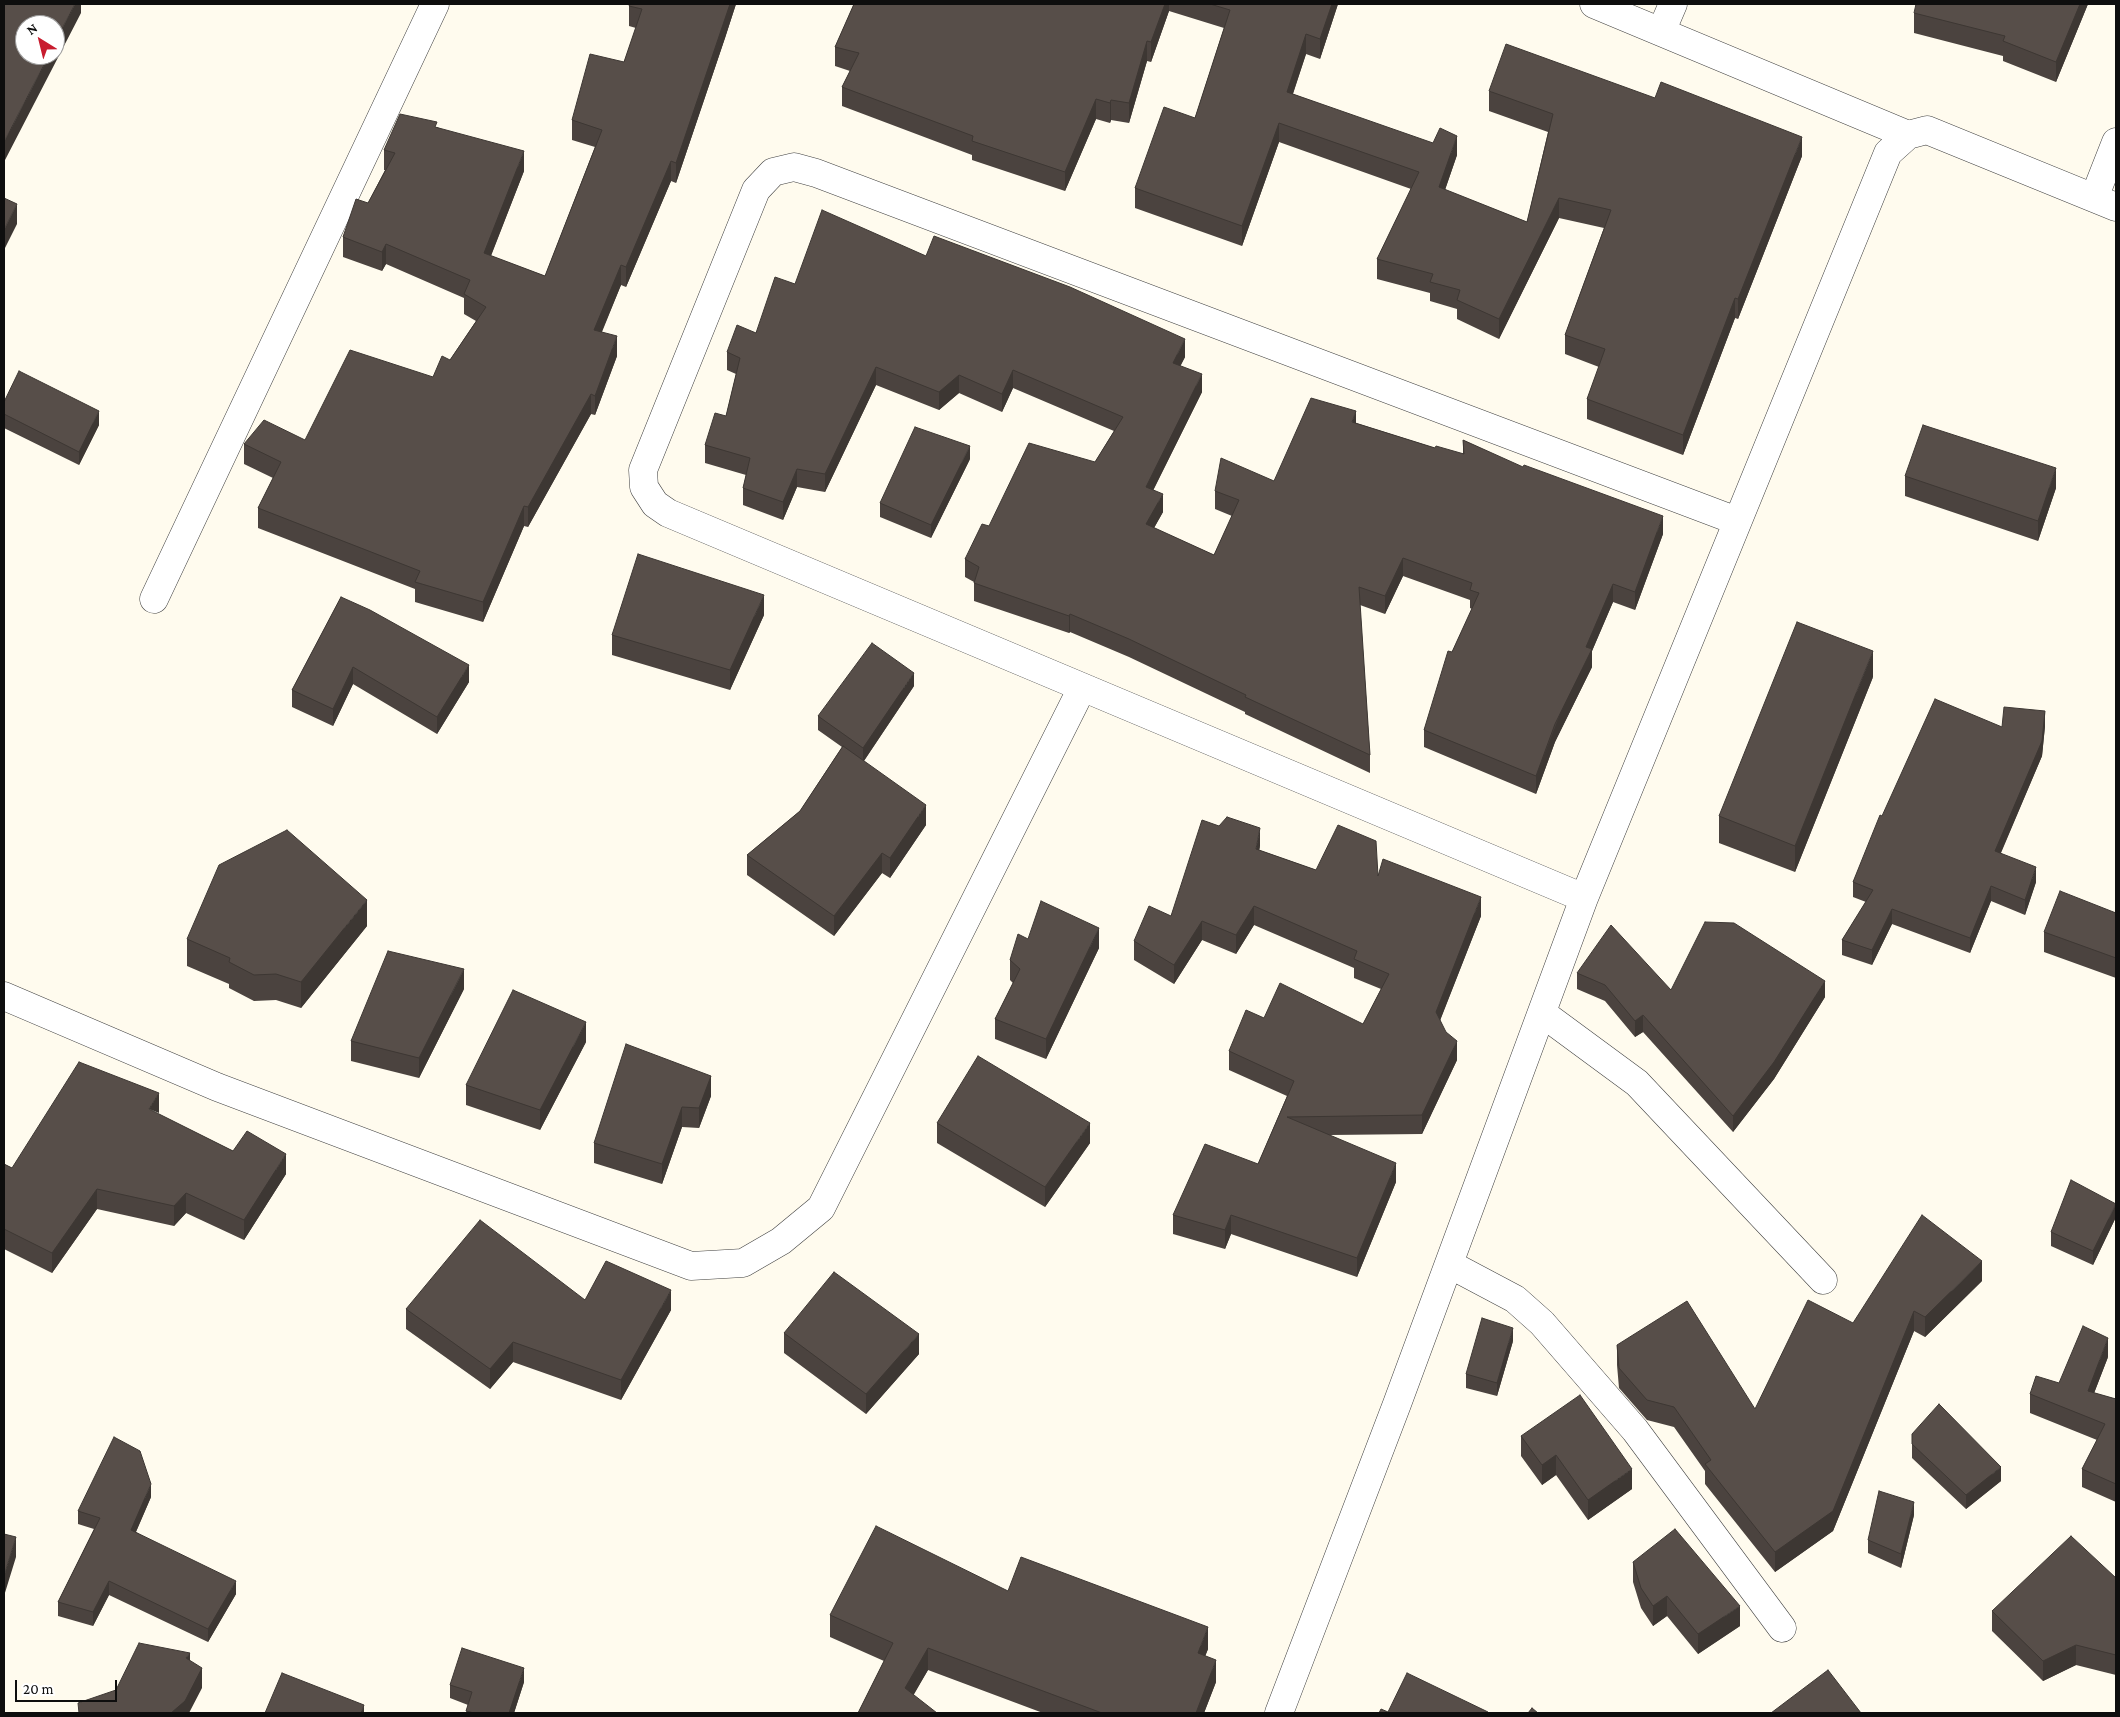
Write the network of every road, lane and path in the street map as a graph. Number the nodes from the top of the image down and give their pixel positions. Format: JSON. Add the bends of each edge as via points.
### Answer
{"nodes":[{"id":1,"x":435,"y":4,"type":"edge"},
{"id":2,"x":1594,"y":4,"type":"edge"},
{"id":3,"x":1673,"y":4,"type":"edge"},
{"id":4,"x":1661,"y":32,"type":"junction"},
{"id":5,"x":1908,"y":135,"type":"junction"},
{"id":6,"x":2116,"y":142,"type":"edge"},
{"id":7,"x":2105,"y":202,"type":"edge"},
{"id":8,"x":1736,"y":521,"type":"junction"},
{"id":9,"x":154,"y":599,"type":"dead end"},
{"id":10,"x":1082,"y":688,"type":"junction"},
{"id":11,"x":1584,"y":898,"type":"junction"},
{"id":12,"x":4,"y":996,"type":"edge"},
{"id":13,"x":1542,"y":1013,"type":"junction"},
{"id":14,"x":1449,"y":1264,"type":"junction"},
{"id":15,"x":1823,"y":1280,"type":"dead end"},
{"id":16,"x":1782,"y":1628,"type":"dead end"},
{"id":17,"x":1279,"y":1713,"type":"edge"}],
"edges":[{"from":1,"to":9,"type":"street"},
{"from":2,"to":4,"type":"street"},
{"from":3,"to":4,"type":"street"},
{"from":4,"to":5,"type":"street"},
{"from":5,"to":7,"type":"street","via":[[1927,130]]},
{"from":5,"to":8,"type":"street","via":[[1888,153]]},
{"from":6,"to":7,"type":"street"},
{"from":8,"to":10,"type":"street","via":[[816,173],[794,167],[773,172],[756,190],[643,470],[644,487],[655,504],[668,513]]},
{"from":8,"to":11,"type":"street"},
{"from":10,"to":11,"type":"street"},
{"from":10,"to":12,"type":"street","via":[[820,1208],[781,1241],[743,1263],[691,1266],[216,1087]]},
{"from":11,"to":13,"type":"street"},
{"from":13,"to":14,"type":"street"},
{"from":13,"to":15,"type":"street","via":[[1637,1084]]},
{"from":14,"to":16,"type":"street","via":[[1516,1299],[1542,1323],[1635,1430]]},
{"from":14,"to":17,"type":"street"}]}
